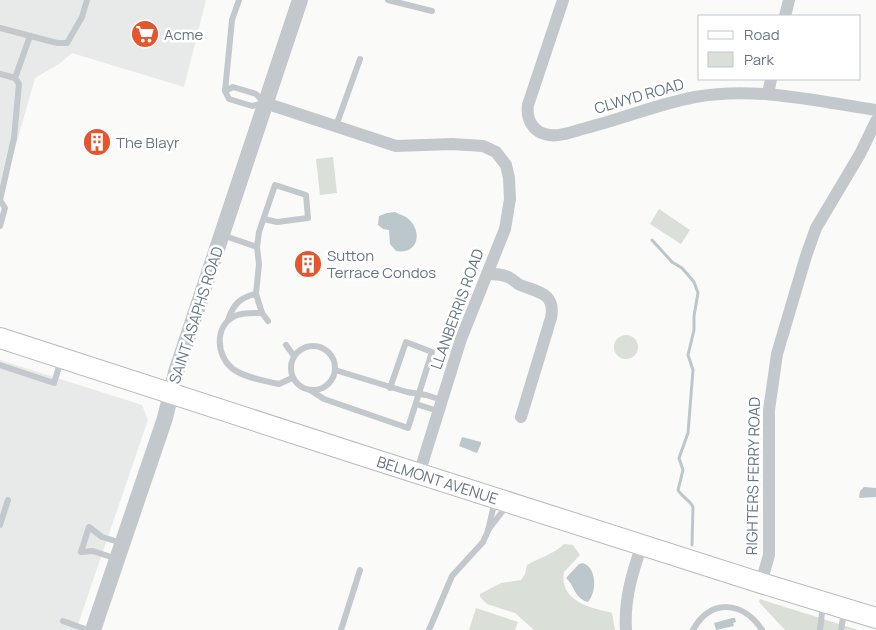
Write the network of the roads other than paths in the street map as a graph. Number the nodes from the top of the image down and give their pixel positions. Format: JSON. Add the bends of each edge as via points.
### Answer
{"nodes":[{"id":1,"x":87,"y":0,"type":"edge"},
{"id":2,"x":239,"y":0,"type":"edge"},
{"id":3,"x":300,"y":0,"type":"edge"},
{"id":4,"x":388,"y":0,"type":"edge"},
{"id":5,"x":563,"y":0,"type":"edge"},
{"id":6,"x":789,"y":0,"type":"edge"},
{"id":7,"x":432,"y":10,"type":"dead end"},
{"id":8,"x":785,"y":15,"type":"edge"},
{"id":9,"x":0,"y":28,"type":"edge"},
{"id":10,"x":30,"y":36,"type":"junction"},
{"id":11,"x":360,"y":59,"type":"dead end"},
{"id":12,"x":0,"y":74,"type":"edge"},
{"id":13,"x":15,"y":78,"type":"junction"},
{"id":14,"x":771,"y":80,"type":"edge"},
{"id":15,"x":225,"y":90,"type":"junction"},
{"id":16,"x":768,"y":94,"type":"junction"},
{"id":17,"x":265,"y":103,"type":"junction"},
{"id":18,"x":876,"y":110,"type":"edge"},
{"id":19,"x":876,"y":120,"type":"edge"},
{"id":20,"x":336,"y":126,"type":"junction"},
{"id":21,"x":0,"y":200,"type":"edge"},
{"id":22,"x":264,"y":219,"type":"junction"},
{"id":23,"x":0,"y":226,"type":"edge"},
{"id":24,"x":221,"y":234,"type":"junction"},
{"id":25,"x":257,"y":247,"type":"junction"},
{"id":26,"x":487,"y":274,"type":"junction"},
{"id":27,"x":256,"y":294,"type":"junction"},
{"id":28,"x":262,"y":312,"type":"junction"},
{"id":29,"x":228,"y":321,"type":"junction"},
{"id":30,"x":268,"y":321,"type":"dead end"},
{"id":31,"x":0,"y":338,"type":"edge"},
{"id":32,"x":286,"y":345,"type":"dead end"},
{"id":33,"x":294,"y":356,"type":"junction"},
{"id":34,"x":61,"y":357,"type":"junction"},
{"id":35,"x":0,"y":365,"type":"edge"},
{"id":36,"x":335,"y":370,"type":"junction"},
{"id":37,"x":292,"y":378,"type":"junction"},
{"id":38,"x":390,"y":388,"type":"junction"},
{"id":39,"x":310,"y":390,"type":"junction"},
{"id":40,"x":171,"y":394,"type":"junction"},
{"id":41,"x":419,"y":394,"type":"junction"},
{"id":42,"x":416,"y":404,"type":"junction"},
{"id":43,"x":440,"y":406,"type":"junction"},
{"id":44,"x":520,"y":417,"type":"dead end"},
{"id":45,"x":419,"y":474,"type":"junction"},
{"id":46,"x":8,"y":500,"type":"dead end"},
{"id":47,"x":504,"y":501,"type":"junction"},
{"id":48,"x":0,"y":525,"type":"edge"},
{"id":49,"x":488,"y":531,"type":"junction"},
{"id":50,"x":123,"y":543,"type":"junction"},
{"id":51,"x":642,"y":545,"type":"junction"},
{"id":52,"x":118,"y":559,"type":"junction"},
{"id":53,"x":360,"y":570,"type":"dead end"},
{"id":54,"x":761,"y":583,"type":"junction"},
{"id":55,"x":823,"y":602,"type":"junction"},
{"id":56,"x":846,"y":608,"type":"junction"},
{"id":57,"x":876,"y":618,"type":"edge"},
{"id":58,"x":63,"y":621,"type":"dead end"},
{"id":59,"x":88,"y":630,"type":"edge"},
{"id":60,"x":93,"y":630,"type":"edge"},
{"id":61,"x":341,"y":630,"type":"edge"},
{"id":62,"x":429,"y":630,"type":"edge"},
{"id":63,"x":626,"y":630,"type":"edge"},
{"id":64,"x":693,"y":630,"type":"edge"},
{"id":65,"x":762,"y":630,"type":"edge"},
{"id":66,"x":820,"y":630,"type":"edge"},
{"id":67,"x":841,"y":630,"type":"edge"}],
"edges":[{"from":1,"to":10,"type":"lane","via":[[82,17],[67,43]]},
{"from":2,"to":15,"type":"lane","via":[[232,20]]},
{"from":3,"to":17,"type":"street","name":"SAINT ASAPHS ROAD"},
{"from":4,"to":7,"type":"lane"},
{"from":5,"to":16,"type":"street","name":"CLWYD ROAD","via":[[528,105],[528,119],[541,133],[556,135],[696,97]]},
{"from":6,"to":8,"type":"street"},
{"from":9,"to":10,"type":"lane"},
{"from":10,"to":13,"type":"lane"},
{"from":11,"to":20,"type":"lane"},
{"from":12,"to":13,"type":"lane"},
{"from":13,"to":21,"type":"lane","via":[[19,84],[16,123]]},
{"from":14,"to":16,"type":"street"},
{"from":15,"to":17,"type":"lane","via":[[233,86],[256,94]]},
{"from":15,"to":17,"type":"lane","via":[[229,99],[252,106]]},
{"from":16,"to":18,"type":"street","name":"CLWYD ROAD"},
{"from":17,"to":20,"type":"street"},
{"from":17,"to":24,"type":"street","name":"SAINT ASAPHS ROAD"},
{"from":19,"to":54,"type":"street","name":"RIGHTERS FERRY ROAD","via":[[860,154],[816,228],[776,354],[769,410],[769,555]]},
{"from":20,"to":26,"type":"street","name":"LLANBERRIS ROAD","via":[[396,146],[474,145],[492,149],[500,156],[509,178],[509,210]]},
{"from":21,"to":23,"type":"lane","via":[[5,208]]},
{"from":22,"to":22,"type":"lane","via":[[274,185],[306,195],[308,218],[277,222]]},
{"from":22,"to":25,"type":"lane"},
{"from":24,"to":25,"type":"lane"},
{"from":24,"to":40,"type":"street","name":"SAINT ASAPHS ROAD"},
{"from":25,"to":27,"type":"lane"},
{"from":26,"to":43,"type":"street","name":"LLANBERRIS ROAD"},
{"from":26,"to":44,"type":"street","via":[[499,274],[544,294],[552,308]]},
{"from":27,"to":28,"type":"lane"},
{"from":27,"to":29,"type":"lane","via":[[245,296],[236,303]]},
{"from":28,"to":29,"type":"lane","via":[[236,315]]},
{"from":28,"to":30,"type":"lane"},
{"from":29,"to":37,"type":"lane","via":[[219,340],[224,361],[239,373],[274,383]]},
{"from":31,"to":34,"type":"main road","name":"BELMONT AVENUE"},
{"from":32,"to":33,"type":"lane"},
{"from":33,"to":36,"type":"lane","via":[[307,347],[317,346],[330,355]]},
{"from":33,"to":37,"type":"lane","via":[[290,366]]},
{"from":34,"to":35,"type":"lane","via":[[54,383]]},
{"from":34,"to":40,"type":"main road","name":"BELMONT AVENUE"},
{"from":36,"to":38,"type":"lane"},
{"from":36,"to":39,"type":"lane","via":[[327,385]]},
{"from":37,"to":39,"type":"lane"},
{"from":38,"to":41,"type":"lane"},
{"from":38,"to":41,"type":"lane","via":[[406,342],[432,352]]},
{"from":39,"to":42,"type":"lane","via":[[324,399],[408,428]]},
{"from":40,"to":45,"type":"main road","name":"BELMONT AVENUE"},
{"from":40,"to":50,"type":"street","name":"SAINT ASAPHS ROAD"},
{"from":41,"to":42,"type":"lane"},
{"from":41,"to":43,"type":"lane","via":[[426,395]]},
{"from":42,"to":43,"type":"lane"},
{"from":43,"to":45,"type":"street","name":"LLANBERRIS ROAD"},
{"from":45,"to":47,"type":"main road","name":"BELMONT AVENUE"},
{"from":46,"to":48,"type":"lane"},
{"from":47,"to":49,"type":"lane"},
{"from":47,"to":49,"type":"lane","via":[[502,512]]},
{"from":47,"to":51,"type":"main road","name":"BELMONT AVENUE"},
{"from":49,"to":62,"type":"lane","via":[[481,546],[452,576]]},
{"from":50,"to":52,"type":"street","name":"SAINT ASAPHS ROAD"},
{"from":50,"to":52,"type":"lane","via":[[102,537],[89,527],[82,552],[93,551]]},
{"from":51,"to":54,"type":"main road","name":"BELMONT AVENUE"},
{"from":51,"to":63,"type":"street","via":[[629,589]]},
{"from":52,"to":60,"type":"street","name":"SAINT ASAPHS ROAD"},
{"from":53,"to":61,"type":"lane"},
{"from":54,"to":55,"type":"main road","name":"BELMONT AVENUE"},
{"from":55,"to":56,"type":"main road","name":"BELMONT AVENUE"},
{"from":55,"to":66,"type":"lane"},
{"from":56,"to":57,"type":"main road","name":"BELMONT AVENUE"},
{"from":56,"to":67,"type":"lane"},
{"from":58,"to":59,"type":"lane"},
{"from":64,"to":65,"type":"lane","via":[[713,610],[726,607],[747,612]]}]}
